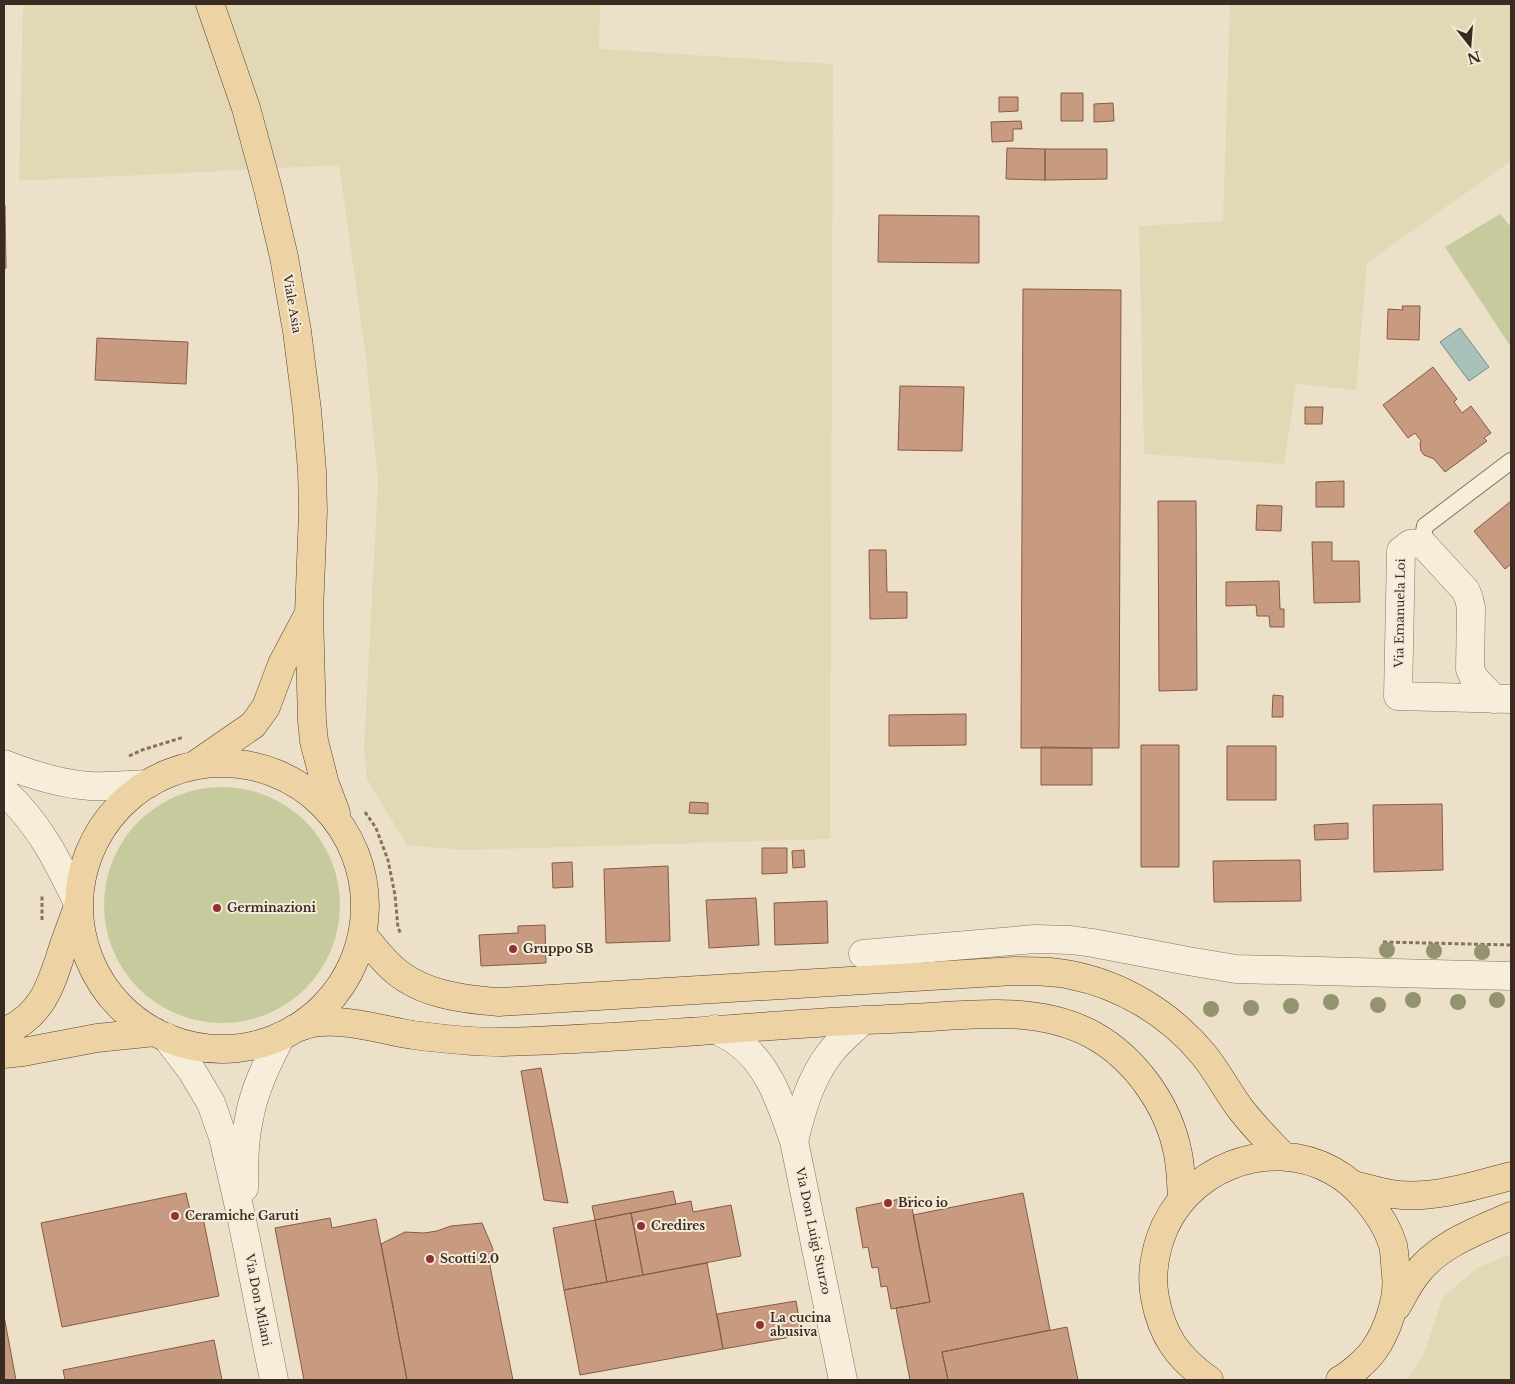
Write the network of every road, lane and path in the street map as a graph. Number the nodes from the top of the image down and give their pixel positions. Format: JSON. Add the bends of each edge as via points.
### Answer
{"nodes":[{"id":1,"x":210,"y":4,"type":"edge"},
{"id":2,"x":1511,"y":461,"type":"edge"},
{"id":3,"x":1422,"y":543,"type":"junction"},
{"id":4,"x":309,"y":614,"type":"junction"},
{"id":5,"x":1503,"y":699,"type":"edge"},
{"id":6,"x":192,"y":736,"type":"dead end"},
{"id":7,"x":127,"y":757,"type":"dead end"},
{"id":8,"x":4,"y":764,"type":"edge"},
{"id":9,"x":193,"y":766,"type":"junction"},
{"id":10,"x":148,"y":784,"type":"junction"},
{"id":11,"x":4,"y":791,"type":"edge"},
{"id":12,"x":360,"y":805,"type":"dead end"},
{"id":13,"x":342,"y":827,"type":"junction"},
{"id":14,"x":42,"y":894,"type":"dead end"},
{"id":15,"x":79,"y":905,"type":"junction"},
{"id":16,"x":43,"y":927,"type":"dead end"},
{"id":17,"x":362,"y":935,"type":"junction"},
{"id":18,"x":402,"y":935,"type":"dead end"},
{"id":19,"x":863,"y":954,"type":"dead end"},
{"id":20,"x":1511,"y":976,"type":"edge"},
{"id":21,"x":863,"y":1020,"type":"junction"},
{"id":22,"x":715,"y":1029,"type":"junction"},
{"id":23,"x":4,"y":1032,"type":"edge"},
{"id":24,"x":288,"y":1032,"type":"junction"},
{"id":25,"x":160,"y":1034,"type":"junction"},
{"id":26,"x":4,"y":1054,"type":"edge"},
{"id":27,"x":794,"y":1141,"type":"junction"},
{"id":28,"x":1284,"y":1156,"type":"junction"},
{"id":29,"x":1511,"y":1176,"type":"edge"},
{"id":30,"x":1354,"y":1185,"type":"junction"},
{"id":31,"x":1182,"y":1199,"type":"junction"},
{"id":32,"x":1511,"y":1216,"type":"edge"},
{"id":33,"x":242,"y":1220,"type":"junction"},
{"id":34,"x":1390,"y":1318,"type":"junction"},
{"id":35,"x":1345,"y":1379,"type":"edge"},
{"id":36,"x":274,"y":1380,"type":"edge"},
{"id":37,"x":843,"y":1380,"type":"edge"},
{"id":38,"x":1209,"y":1380,"type":"edge"}],
"edges":[{"from":1,"to":4,"type":"main road","name":"Viale Asia","via":[[246,108],[268,189],[296,322],[312,470]]},
{"from":2,"to":3,"type":"lane","via":[[1425,526]]},
{"from":3,"to":5,"type":"street","name":"Via Emanuela Loi","via":[[1466,591],[1471,608],[1470,669],[1474,678]]},
{"from":3,"to":5,"type":"street","name":"Via Emanuela Loi","via":[[1410,544],[1401,550],[1398,696]]},
{"from":4,"to":9,"type":"main road","via":[[282,664],[266,707],[253,725]]},
{"from":4,"to":13,"type":"main road","name":"Viale Asia","via":[[314,741],[325,784]]},
{"from":6,"to":7,"type":"path"},
{"from":8,"to":10,"type":"street","via":[[38,777],[72,784]]},
{"from":9,"to":10,"type":"main road"},
{"from":9,"to":13,"type":"main road","via":[[218,762],[242,764],[288,778],[327,807]]},
{"from":10,"to":15,"type":"main road","via":[[128,798],[98,835],[87,857]]},
{"from":11,"to":15,"type":"street","via":[[37,827],[55,855]]},
{"from":12,"to":18,"type":"path","via":[[376,828],[388,860],[398,928]]},
{"from":13,"to":17,"type":"main road","via":[[361,868],[366,913]]},
{"from":14,"to":16,"type":"path"},
{"from":15,"to":23,"type":"main road","via":[[46,996],[26,1018]]},
{"from":15,"to":25,"type":"main road","via":[[83,939],[95,972],[126,1012]]},
{"from":17,"to":24,"type":"main road","via":[[349,972],[326,1005]]},
{"from":17,"to":28,"type":"main road","via":[[388,965],[418,984],[456,998],[499,1002],[1014,971],[1071,975],[1139,1000],[1182,1031],[1204,1055],[1242,1111]]},
{"from":19,"to":20,"type":"street","via":[[1034,939],[1093,942],[1236,969]]},
{"from":21,"to":22,"type":"main road"},
{"from":21,"to":27,"type":"street","name":"Via Don Luigi Sturzo","via":[[831,1051],[821,1066],[805,1099]]},
{"from":21,"to":31,"type":"main road","via":[[1007,1013],[1047,1018],[1094,1035],[1131,1065],[1156,1096],[1178,1152]]},
{"from":22,"to":24,"type":"main road","via":[[489,1042],[412,1035],[345,1023],[313,1023]]},
{"from":22,"to":27,"type":"street","name":"Via Don Luigi Sturzo","via":[[746,1049],[771,1080]]},
{"from":24,"to":25,"type":"main road","via":[[259,1044],[236,1048],[188,1044]]},
{"from":24,"to":33,"type":"street","name":"Via Don Milani","via":[[264,1072],[248,1119]]},
{"from":25,"to":26,"type":"main road","via":[[97,1038]]},
{"from":25,"to":33,"type":"street","name":"Via Don Milani","via":[[192,1071],[211,1103],[223,1138]]},
{"from":27,"to":37,"type":"street","name":"Via Don Luigi Sturzo"},
{"from":28,"to":30,"type":"main road","via":[[1333,1170]]},
{"from":28,"to":31,"type":"main road","via":[[1255,1158],[1227,1166],[1203,1180]]},
{"from":29,"to":30,"type":"main road","via":[[1454,1191],[1414,1196]]},
{"from":30,"to":34,"type":"main road","via":[[1378,1212],[1393,1246],[1397,1282]]},
{"from":31,"to":38,"type":"main road","via":[[1165,1225],[1155,1255],[1152,1286],[1158,1317],[1172,1344],[1192,1368]]},
{"from":32,"to":34,"type":"main road","via":[[1442,1250],[1430,1260],[1414,1276]]},
{"from":33,"to":36,"type":"street","name":"Via Don Milani"},
{"from":34,"to":35,"type":"main road","via":[[1374,1350]]}]}
